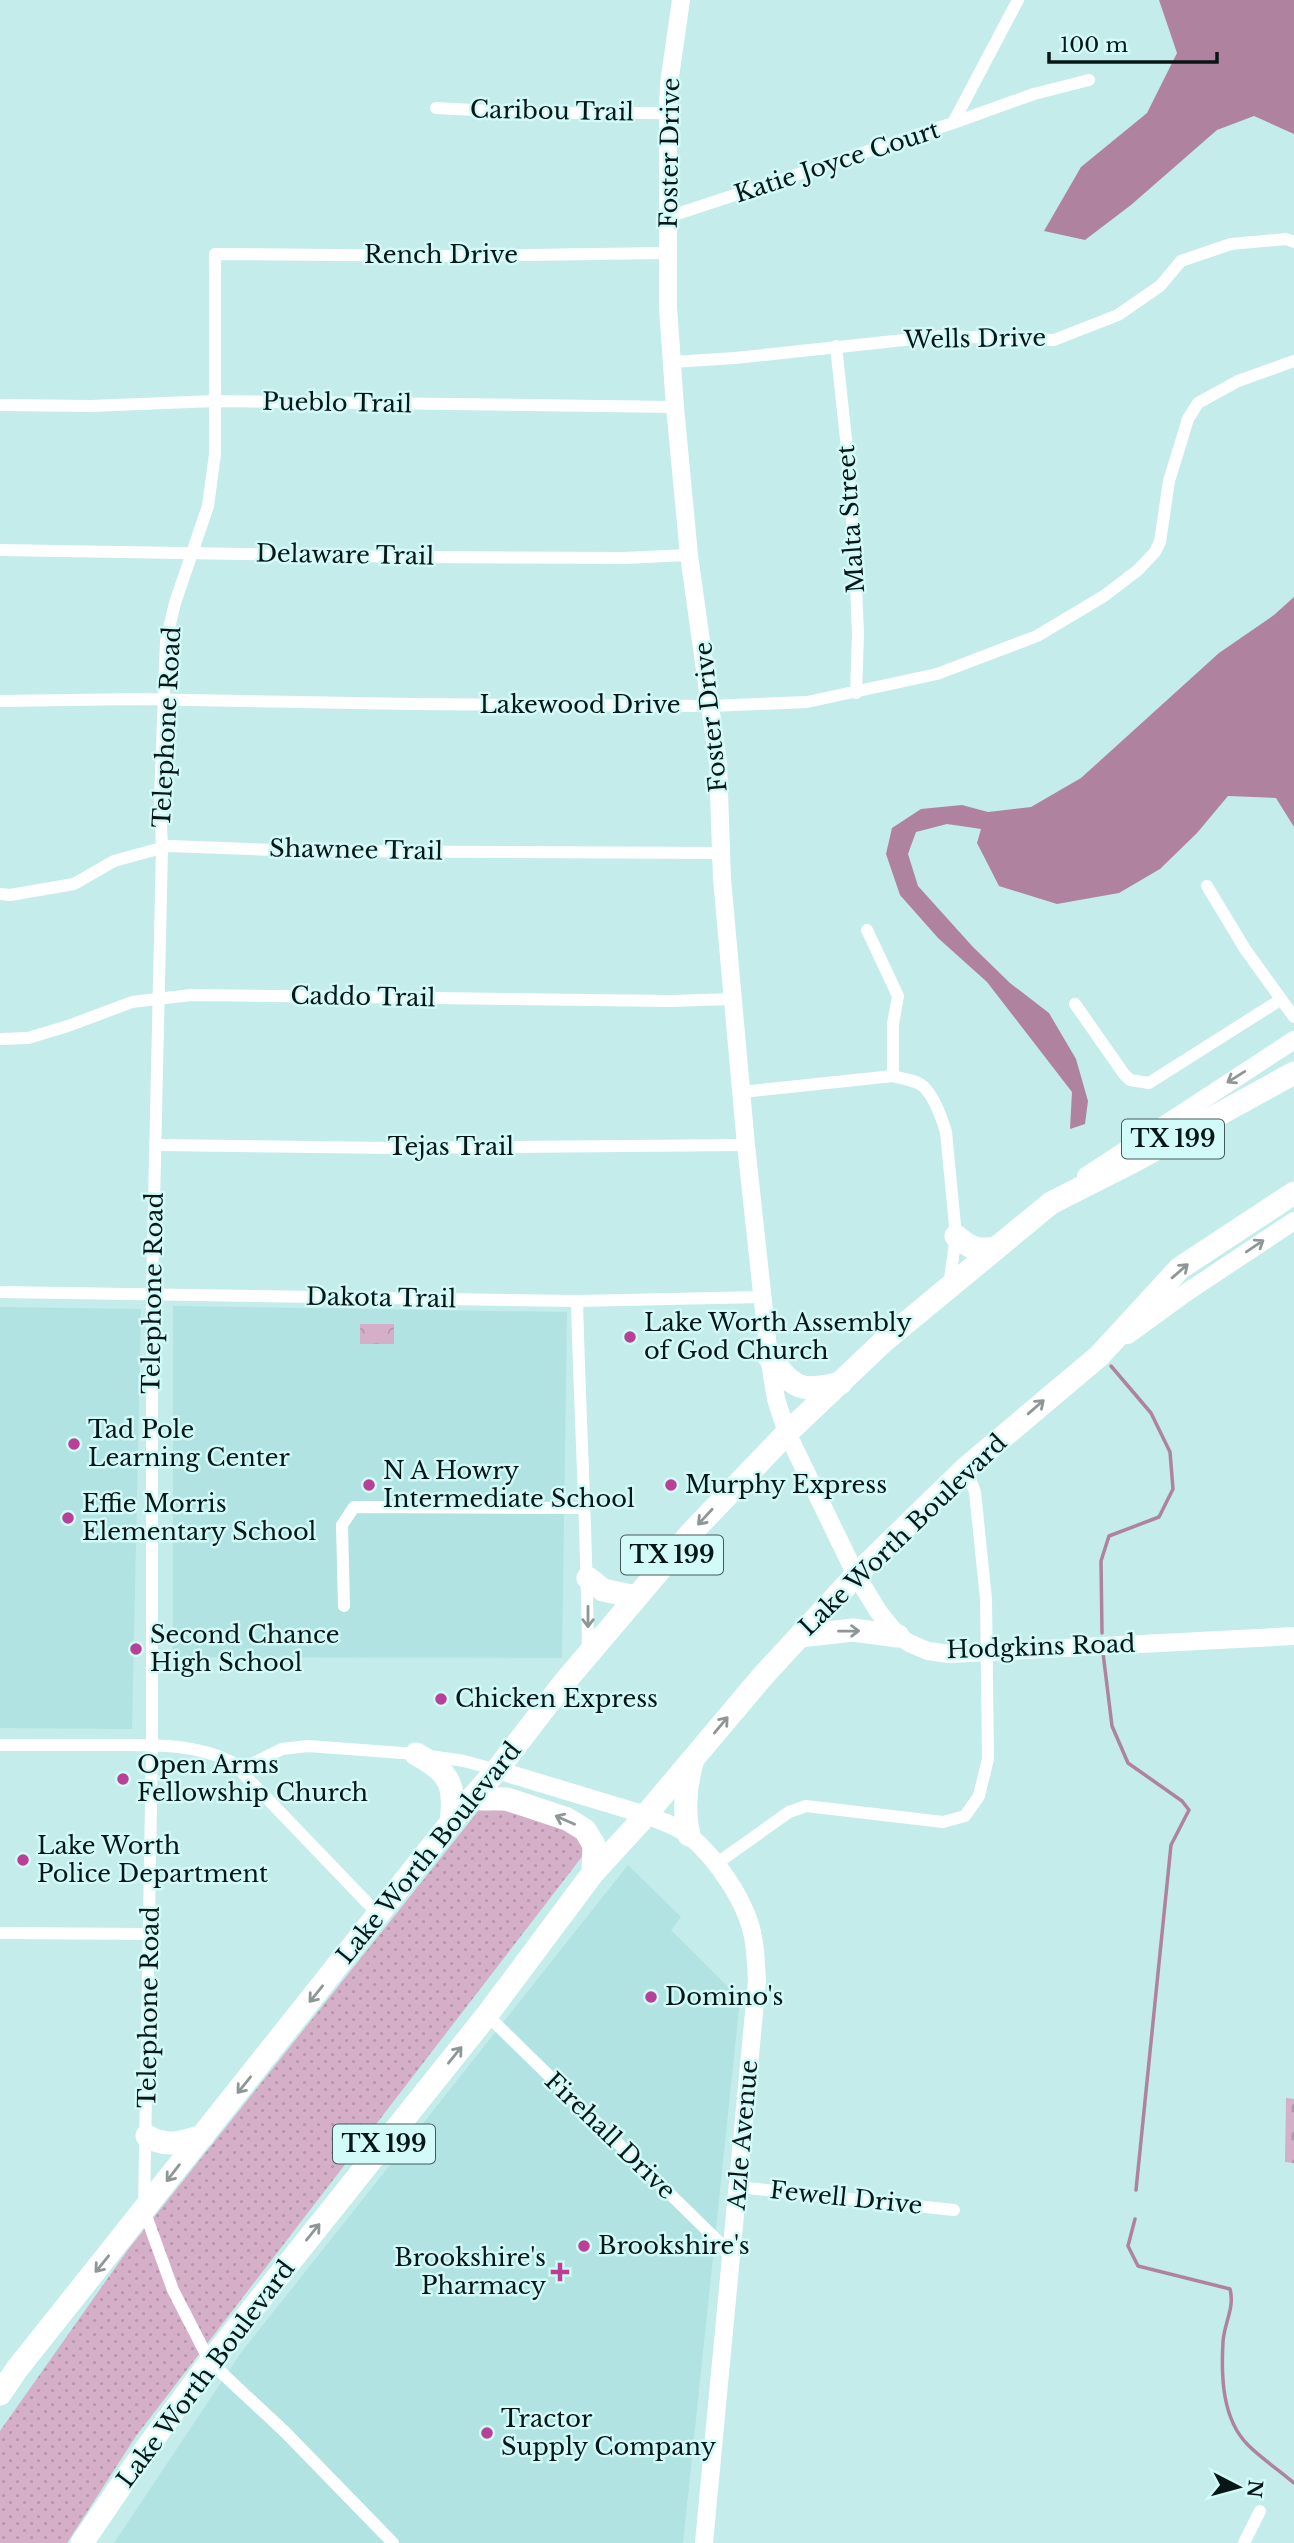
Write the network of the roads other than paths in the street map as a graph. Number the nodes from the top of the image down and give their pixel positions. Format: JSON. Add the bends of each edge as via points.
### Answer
{"nodes":[{"id":1,"x":681,"y":0,"type":"edge"},
{"id":2,"x":1018,"y":0,"type":"edge"},
{"id":3,"x":1089,"y":79,"type":"dead end"},
{"id":4,"x":436,"y":108,"type":"dead end"},
{"id":5,"x":668,"y":113,"type":"junction"},
{"id":6,"x":953,"y":123,"type":"junction"},
{"id":7,"x":668,"y":217,"type":"junction"},
{"id":8,"x":1294,"y":242,"type":"edge"},
{"id":9,"x":667,"y":253,"type":"junction"},
{"id":10,"x":215,"y":254,"type":"joint"},
{"id":11,"x":836,"y":346,"type":"junction"},
{"id":12,"x":672,"y":362,"type":"junction"},
{"id":13,"x":1294,"y":362,"type":"edge"},
{"id":14,"x":215,"y":401,"type":"junction"},
{"id":15,"x":0,"y":405,"type":"edge"},
{"id":16,"x":675,"y":407,"type":"junction"},
{"id":17,"x":0,"y":550,"type":"edge"},
{"id":18,"x":191,"y":553,"type":"junction"},
{"id":19,"x":689,"y":555,"type":"junction"},
{"id":20,"x":856,"y":692,"type":"junction"},
{"id":21,"x":165,"y":699,"type":"junction"},
{"id":22,"x":0,"y":701,"type":"edge"},
{"id":23,"x":711,"y":706,"type":"junction"},
{"id":24,"x":162,"y":848,"type":"junction"},
{"id":25,"x":722,"y":853,"type":"junction"},
{"id":26,"x":1207,"y":886,"type":"dead end"},
{"id":27,"x":0,"y":894,"type":"edge"},
{"id":28,"x":867,"y":930,"type":"dead end"},
{"id":29,"x":158,"y":998,"type":"junction"},
{"id":30,"x":733,"y":999,"type":"junction"},
{"id":31,"x":1280,"y":1000,"type":"junction"},
{"id":32,"x":1075,"y":1004,"type":"dead end"},
{"id":33,"x":1294,"y":1017,"type":"edge"},
{"id":34,"x":0,"y":1039,"type":"edge"},
{"id":35,"x":1294,"y":1040,"type":"edge"},
{"id":36,"x":1294,"y":1073,"type":"edge"},
{"id":37,"x":893,"y":1076,"type":"junction"},
{"id":38,"x":742,"y":1092,"type":"junction"},
{"id":39,"x":155,"y":1145,"type":"junction"},
{"id":40,"x":746,"y":1145,"type":"junction"},
{"id":41,"x":1294,"y":1193,"type":"edge"},
{"id":42,"x":1051,"y":1203,"type":"junction"},
{"id":43,"x":1294,"y":1221,"type":"edge"},
{"id":44,"x":956,"y":1236,"type":"junction"},
{"id":45,"x":995,"y":1248,"type":"junction"},
{"id":46,"x":949,"y":1286,"type":"junction"},
{"id":47,"x":0,"y":1292,"type":"edge"},
{"id":48,"x":152,"y":1293,"type":"junction"},
{"id":49,"x":762,"y":1297,"type":"junction"},
{"id":50,"x":577,"y":1301,"type":"junction"},
{"id":51,"x":1099,"y":1356,"type":"junction"},
{"id":52,"x":769,"y":1357,"type":"junction"},
{"id":53,"x":841,"y":1383,"type":"junction"},
{"id":54,"x":787,"y":1433,"type":"junction"},
{"id":55,"x":966,"y":1468,"type":"junction"},
{"id":56,"x":584,"y":1508,"type":"junction"},
{"id":57,"x":856,"y":1575,"type":"junction"},
{"id":58,"x":588,"y":1578,"type":"junction"},
{"id":59,"x":636,"y":1597,"type":"junction"},
{"id":60,"x":344,"y":1606,"type":"dead end"},
{"id":61,"x":800,"y":1636,"type":"junction"},
{"id":62,"x":898,"y":1636,"type":"junction"},
{"id":63,"x":1294,"y":1636,"type":"edge"},
{"id":64,"x":988,"y":1653,"type":"junction"},
{"id":65,"x":588,"y":1655,"type":"junction"},
{"id":66,"x":0,"y":1745,"type":"edge"},
{"id":67,"x":152,"y":1745,"type":"junction"},
{"id":68,"x":416,"y":1754,"type":"junction"},
{"id":69,"x":694,"y":1758,"type":"junction"},
{"id":70,"x":497,"y":1769,"type":"junction"},
{"id":71,"x":239,"y":1770,"type":"junction"},
{"id":72,"x":471,"y":1799,"type":"junction"},
{"id":73,"x":646,"y":1815,"type":"junction"},
{"id":74,"x":451,"y":1823,"type":"junction"},
{"id":75,"x":690,"y":1835,"type":"junction"},
{"id":76,"x":716,"y":1864,"type":"junction"},
{"id":77,"x":593,"y":1873,"type":"junction"},
{"id":78,"x":379,"y":1915,"type":"junction"},
{"id":79,"x":0,"y":1933,"type":"edge"},
{"id":80,"x":149,"y":1934,"type":"junction"},
{"id":81,"x":487,"y":2015,"type":"junction"},
{"id":82,"x":147,"y":2136,"type":"junction"},
{"id":83,"x":202,"y":2136,"type":"junction"},
{"id":84,"x":738,"y":2186,"type":"junction"},
{"id":85,"x":144,"y":2210,"type":"junction"},
{"id":86,"x":954,"y":2210,"type":"dead end"},
{"id":87,"x":731,"y":2259,"type":"junction"},
{"id":88,"x":210,"y":2362,"type":"junction"},
{"id":89,"x":0,"y":2394,"type":"edge"},
{"id":90,"x":1260,"y":2511,"type":"dead end"},
{"id":91,"x":82,"y":2543,"type":"edge"},
{"id":92,"x":393,"y":2543,"type":"edge"},
{"id":93,"x":704,"y":2543,"type":"edge"},
{"id":94,"x":1244,"y":2543,"type":"edge"}],
"edges":[{"from":1,"to":5,"type":"street","name":"Foster Drive"},
{"from":2,"to":6,"type":"street","name":"Katie Joyce Court"},
{"from":3,"to":6,"type":"street"},
{"from":4,"to":5,"type":"street","name":"Caribou Trail"},
{"from":5,"to":7,"type":"street","name":"Foster Drive"},
{"from":6,"to":7,"type":"street","name":"Katie Joyce Court"},
{"from":7,"to":9,"type":"street","name":"Foster Drive"},
{"from":8,"to":11,"type":"street","name":"Wells Drive","via":[[1231,244],[1181,261],[1160,286],[1118,315],[1054,340],[942,336]]},
{"from":9,"to":10,"type":"street","name":"Rench Drive"},
{"from":9,"to":12,"type":"street","name":"Foster Drive"},
{"from":10,"to":14,"type":"street","name":"Telephone Road"},
{"from":11,"to":12,"type":"street","name":"Wells Drive"},
{"from":11,"to":20,"type":"street","name":"Malta Street","via":[[855,561]]},
{"from":12,"to":16,"type":"street","name":"Foster Drive"},
{"from":13,"to":20,"type":"street","name":"Lakewood Drive","via":[[1238,381],[1198,403],[1188,419],[1170,481],[1158,545],[1138,570],[1104,596],[1037,636],[937,674]]},
{"from":14,"to":15,"type":"street","name":"Pueblo Trail","via":[[91,407]]},
{"from":14,"to":16,"type":"street","name":"Pueblo Trail"},
{"from":14,"to":18,"type":"street","name":"Telephone Road","via":[[212,483]]},
{"from":16,"to":19,"type":"street","name":"Foster Drive"},
{"from":17,"to":18,"type":"street","name":"Delaware Trail"},
{"from":18,"to":19,"type":"street","name":"Delaware Trail"},
{"from":18,"to":21,"type":"street","name":"Telephone Road","via":[[166,641]]},
{"from":19,"to":23,"type":"street","name":"Foster Drive"},
{"from":20,"to":23,"type":"street","name":"Lakewood Drive","via":[[807,702]]},
{"from":21,"to":22,"type":"street","name":"Lakewood Drive"},
{"from":21,"to":23,"type":"street","name":"Lakewood Drive"},
{"from":21,"to":24,"type":"street","name":"Telephone Road"},
{"from":23,"to":25,"type":"street","name":"Foster Drive","via":[[719,763]]},
{"from":24,"to":25,"type":"street","name":"Shawnee Trail"},
{"from":24,"to":27,"type":"street","name":"Shawnee Trail","via":[[114,861],[74,884]]},
{"from":24,"to":29,"type":"street","name":"Telephone Road"},
{"from":25,"to":30,"type":"street","name":"Foster Drive"},
{"from":26,"to":31,"type":"street"},
{"from":28,"to":37,"type":"street","via":[[898,996],[892,1024]]},
{"from":29,"to":30,"type":"street","name":"Caddo Trail"},
{"from":29,"to":34,"type":"street","name":"Caddo Trail","via":[[132,1002],[27,1038]]},
{"from":29,"to":39,"type":"street","name":"Telephone Road"},
{"from":30,"to":38,"type":"street","name":"Foster Drive"},
{"from":31,"to":32,"type":"street","via":[[1149,1083],[1130,1080],[1124,1074]]},
{"from":31,"to":33,"type":"street"},
{"from":35,"to":42,"type":"street","name":"Lake Worth Boulevard","number":"TX 199","one_way":true,"via":[[1136,1141]]},
{"from":36,"to":42,"type":"highway","number":"TX 199"},
{"from":37,"to":38,"type":"street"},
{"from":37,"to":44,"type":"street","via":[[925,1088],[943,1122]]},
{"from":38,"to":40,"type":"street","name":"Foster Drive"},
{"from":39,"to":40,"type":"street","name":"Tejas Trail"},
{"from":39,"to":48,"type":"street","name":"Telephone Road"},
{"from":40,"to":49,"type":"street","name":"Foster Drive"},
{"from":51,"to":41,"type":"highway","number":"TX 199","one_way":true,"via":[[1180,1269]]},
{"from":42,"to":45,"type":"highway","name":"Lake Worth Boulevard","number":"TX 199"},
{"from":51,"to":43,"type":"street","name":"Lake Worth Boulevard","number":"TX 199","one_way":true},
{"from":44,"to":45,"type":"highway","via":[[979,1251]]},
{"from":44,"to":46,"type":"street"},
{"from":45,"to":46,"type":"highway","name":"Lake Worth Boulevard","number":"TX 199"},
{"from":46,"to":53,"type":"highway","name":"Lake Worth Boulevard","number":"TX 199"},
{"from":47,"to":48,"type":"street","name":"Dakota Trail"},
{"from":48,"to":50,"type":"street","name":"Dakota Trail"},
{"from":48,"to":67,"type":"street","name":"Telephone Road"},
{"from":49,"to":50,"type":"street","name":"Dakota Trail"},
{"from":49,"to":52,"type":"street","name":"Foster Drive"},
{"from":50,"to":56,"type":"street"},
{"from":55,"to":51,"type":"highway","name":"Lake Worth Boulevard","number":"TX 199","one_way":true},
{"from":52,"to":53,"type":"highway","via":[[796,1386],[819,1388]]},
{"from":52,"to":54,"type":"street","name":"Foster Drive"},
{"from":53,"to":54,"type":"highway","name":"Lake Worth Boulevard","number":"TX 199"},
{"from":54,"to":57,"type":"street","name":"Hodgkins Road"},
{"from":54,"to":59,"type":"highway","name":"Lake Worth Boulevard","number":"TX 199","one_way":true},
{"from":55,"to":57,"type":"highway","name":"Lake Worth Boulevard","number":"TX 199"},
{"from":55,"to":64,"type":"street","via":[[975,1492]]},
{"from":56,"to":58,"type":"street"},
{"from":56,"to":60,"type":"street","via":[[354,1507],[342,1525]]},
{"from":57,"to":61,"type":"highway","name":"Lake Worth Boulevard","number":"TX 199"},
{"from":57,"to":62,"type":"street","name":"Hodgkins Road"},
{"from":58,"to":59,"type":"highway","via":[[603,1590]]},
{"from":58,"to":65,"type":"street","one_way":true},
{"from":59,"to":65,"type":"highway","name":"Lake Worth Boulevard","number":"TX 199"},
{"from":61,"to":62,"type":"highway","one_way":true,"via":[[853,1630]]},
{"from":69,"to":61,"type":"highway","name":"Lake Worth Boulevard","number":"TX 199","one_way":true},
{"from":62,"to":64,"type":"street","name":"Hodgkins Road","via":[[928,1651]]},
{"from":63,"to":64,"type":"street","name":"Hodgkins Road"},
{"from":64,"to":76,"type":"street","via":[[988,1759],[979,1796],[965,1816],[943,1822],[806,1806],[789,1812]]},
{"from":65,"to":70,"type":"highway","name":"Lake Worth Boulevard","number":"TX 199"},
{"from":66,"to":67,"type":"street"},
{"from":67,"to":71,"type":"street","via":[[216,1754]]},
{"from":67,"to":80,"type":"street","name":"Telephone Road"},
{"from":68,"to":70,"type":"street"},
{"from":68,"to":71,"type":"street","via":[[292,1747]]},
{"from":68,"to":74,"type":"highway","via":[[446,1774],[454,1801]]},
{"from":69,"to":73,"type":"highway","name":"Lake Worth Boulevard","number":"TX 199"},
{"from":69,"to":75,"type":"highway","via":[[685,1799]]},
{"from":70,"to":72,"type":"highway","name":"Lake Worth Boulevard","number":"TX 199"},
{"from":70,"to":73,"type":"street","name":"Azle Avenue"},
{"from":71,"to":78,"type":"street"},
{"from":72,"to":74,"type":"highway","name":"Lake Worth Boulevard","number":"TX 199"},
{"from":77,"to":72,"type":"highway","one_way":true,"via":[[594,1845],[584,1830],[567,1819],[507,1799]]},
{"from":73,"to":75,"type":"street","name":"Azle Avenue"},
{"from":73,"to":77,"type":"highway","name":"Lake Worth Boulevard","number":"TX 199"},
{"from":74,"to":78,"type":"highway","name":"Lake Worth Boulevard","number":"TX 199"},
{"from":75,"to":76,"type":"street","name":"Azle Avenue"},
{"from":76,"to":84,"type":"street","name":"Azle Avenue","via":[[740,1900],[750,1926],[757,1981]]},
{"from":77,"to":81,"type":"highway","name":"Lake Worth Boulevard","number":"TX 199"},
{"from":78,"to":83,"type":"highway","name":"Lake Worth Boulevard","number":"TX 199","one_way":true},
{"from":79,"to":80,"type":"street"},
{"from":80,"to":82,"type":"street","name":"Telephone Road"},
{"from":81,"to":87,"type":"street","name":"Firehall Drive","via":[[719,2242]]},
{"from":88,"to":81,"type":"highway","name":"Lake Worth Boulevard","number":"TX 199","one_way":true},
{"from":82,"to":83,"type":"highway","via":[[170,2144]]},
{"from":82,"to":85,"type":"street","name":"Telephone Road"},
{"from":83,"to":85,"type":"highway","name":"Lake Worth Boulevard","number":"TX 199","one_way":true},
{"from":84,"to":86,"type":"street","name":"Fewell Drive"},
{"from":84,"to":87,"type":"street","name":"Azle Avenue"},
{"from":85,"to":88,"type":"street","name":"Telephone Road","via":[[173,2290]]},
{"from":85,"to":89,"type":"highway","name":"Lake Worth Boulevard","number":"TX 199","one_way":true},
{"from":87,"to":93,"type":"street","name":"Azle Avenue"},
{"from":88,"to":91,"type":"highway","name":"Lake Worth Boulevard","number":"TX 199"},
{"from":88,"to":92,"type":"street","name":"Telephone Road"},
{"from":90,"to":94,"type":"street"}]}
